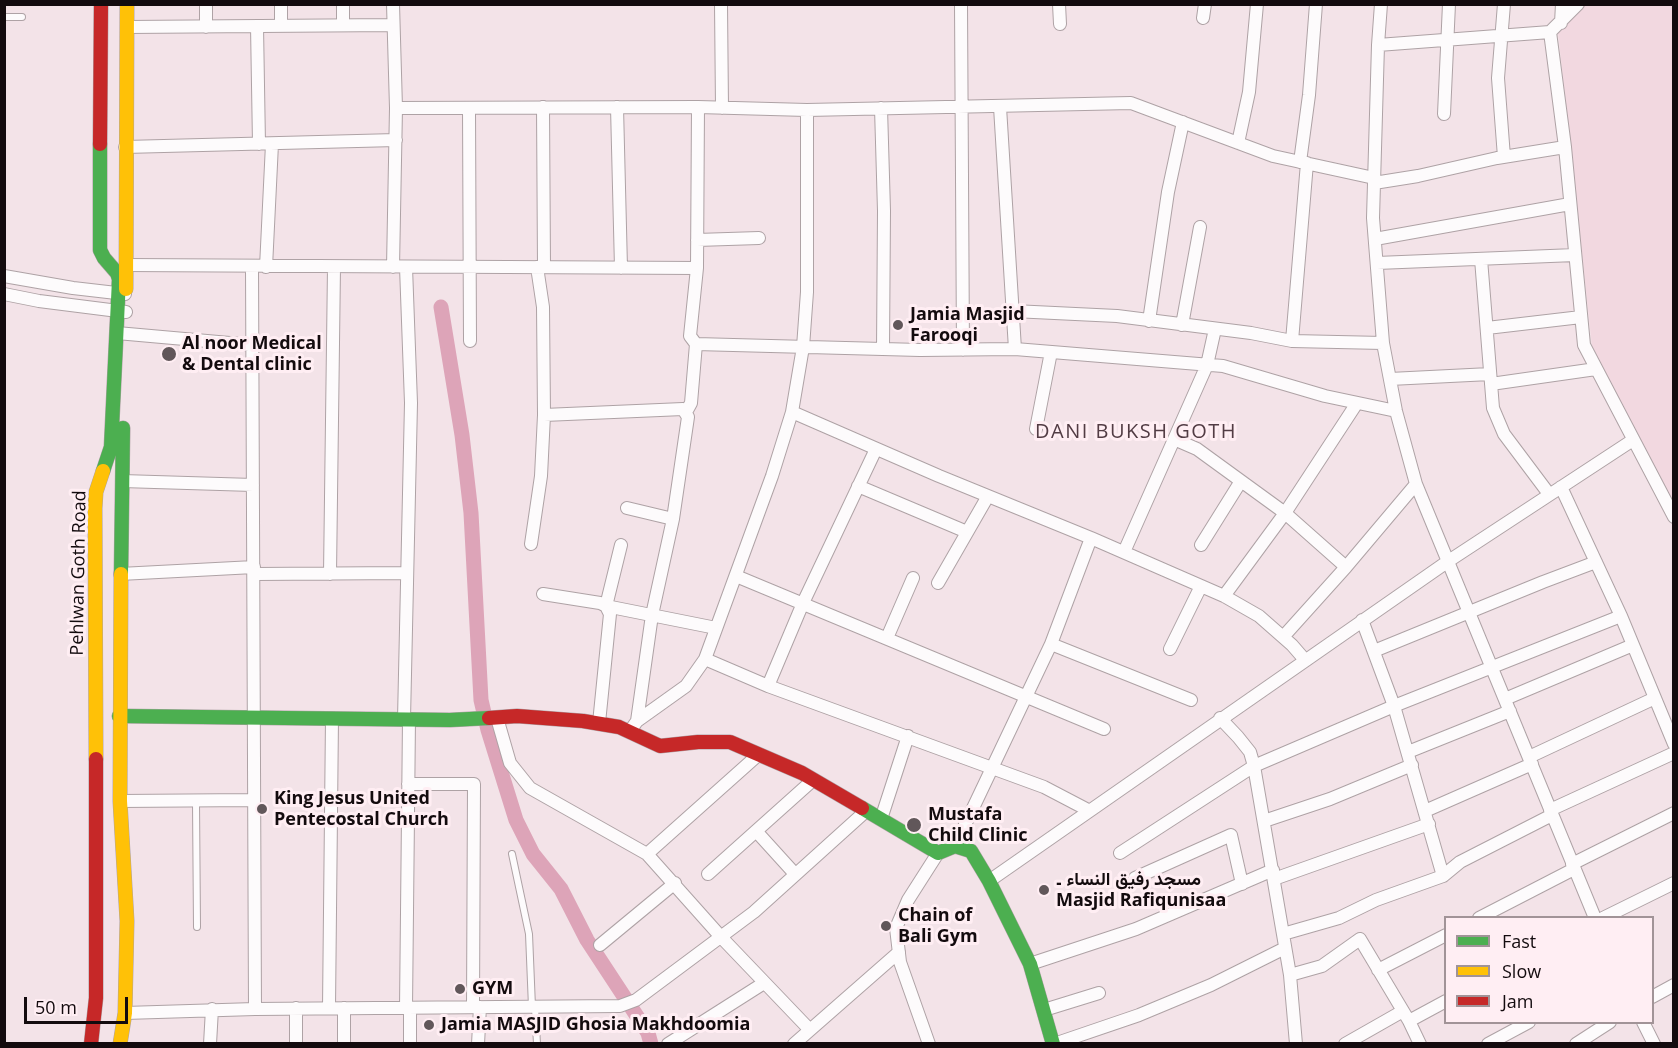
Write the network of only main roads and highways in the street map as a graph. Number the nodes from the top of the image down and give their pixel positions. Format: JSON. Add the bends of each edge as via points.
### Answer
{"nodes":[{"id":1,"x":101,"y":4,"type":"edge"},
{"id":2,"x":127,"y":4,"type":"edge"},
{"id":3,"x":122,"y":294,"type":"junction"},
{"id":4,"x":121,"y":334,"type":"junction"},
{"id":5,"x":119,"y":716,"type":"junction"},
{"id":6,"x":91,"y":1044,"type":"edge"},
{"id":7,"x":120,"y":1044,"type":"edge"},
{"id":8,"x":1054,"y":1044,"type":"edge"}],
"edges":[{"from":1,"to":3,"type":"main road","name":"Pehlwan Goth Road","via":[[100,250],[117,273]]},
{"from":2,"to":3,"type":"main road","name":"Pehlwan Goth Road","via":[[126,265]]},
{"from":3,"to":4,"type":"main road","name":"Pehlwan Goth Road"},
{"from":4,"to":5,"type":"main road","name":"Pehlwan Goth Road"},
{"from":4,"to":6,"type":"main road","name":"Pehlwan Goth Road","via":[[111,447],[96,492],[95,508],[96,998]]},
{"from":5,"to":7,"type":"main road","name":"Pehlwan Goth Road","via":[[127,921],[125,1013]]},
{"from":5,"to":8,"type":"main road","via":[[517,716],[633,726],[660,746],[730,742],[802,773],[938,853],[955,846],[971,851],[1030,964]]}]}
